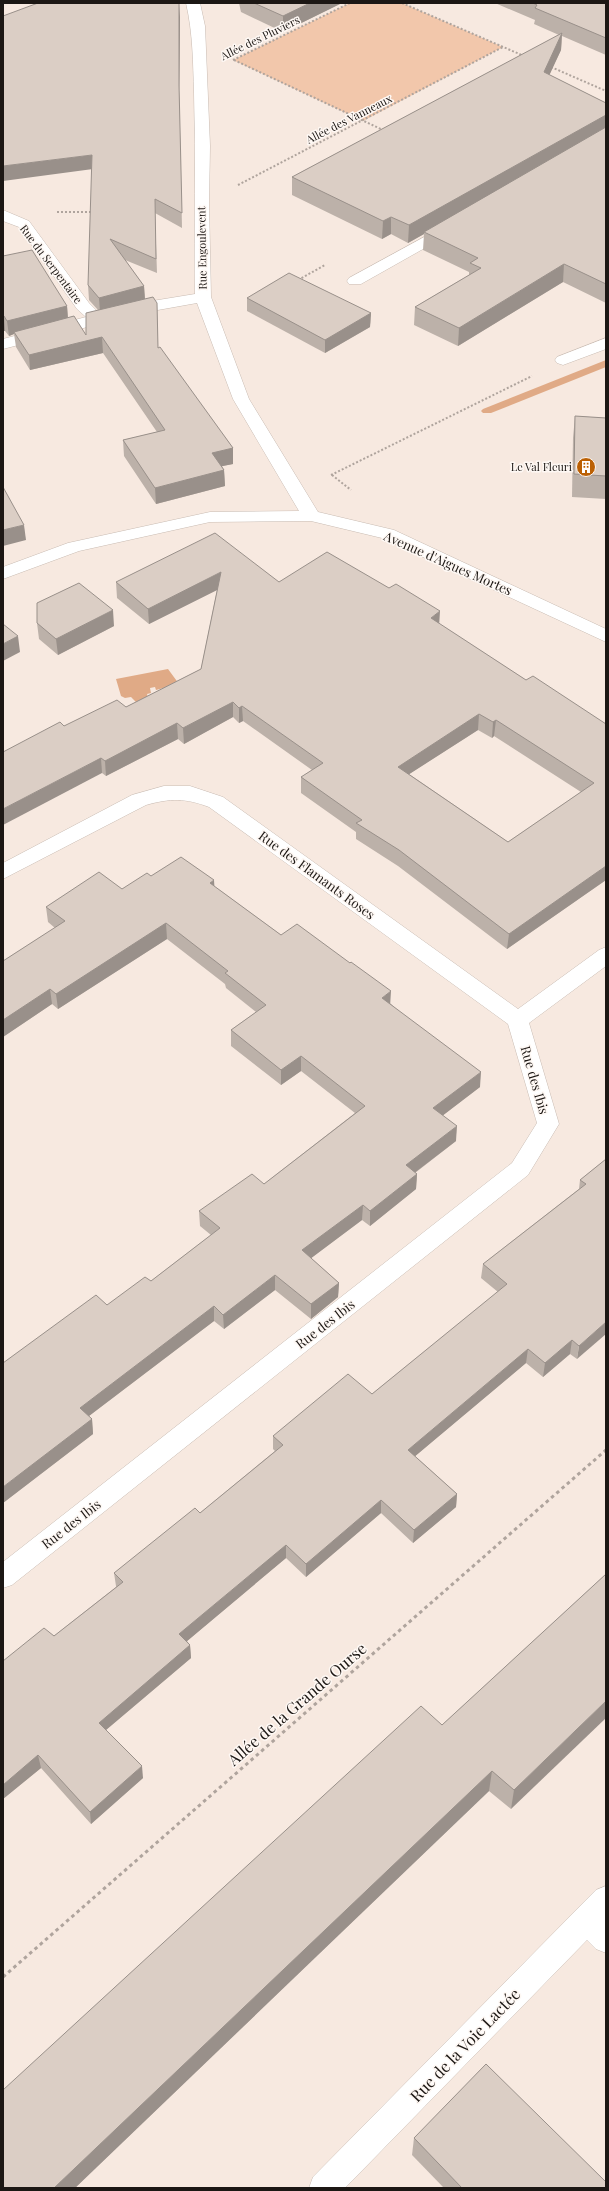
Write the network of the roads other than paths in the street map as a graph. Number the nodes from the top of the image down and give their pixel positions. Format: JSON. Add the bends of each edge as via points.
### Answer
{"nodes":[{"id":1,"x":193,"y":3,"type":"edge"},
{"id":2,"x":5,"y":215,"type":"edge"},
{"id":3,"x":465,"y":219,"type":"edge"},
{"id":4,"x":355,"y":281,"type":"road end"},
{"id":5,"x":203,"y":297,"type":"junction"},
{"id":6,"x":96,"y":319,"type":"junction"},
{"id":7,"x":606,"y":343,"type":"edge"},
{"id":8,"x":3,"y":344,"type":"edge"},
{"id":9,"x":563,"y":360,"type":"road end"},
{"id":10,"x":311,"y":516,"type":"junction"},
{"id":11,"x":3,"y":573,"type":"edge"},
{"id":12,"x":606,"y":636,"type":"edge"},
{"id":13,"x":3,"y":872,"type":"edge"},
{"id":14,"x":606,"y":955,"type":"edge"},
{"id":15,"x":518,"y":1020,"type":"junction"},
{"id":16,"x":3,"y":1577,"type":"edge"},
{"id":17,"x":606,"y":1900,"type":"edge"},
{"id":18,"x":596,"y":1930,"type":"edge"},
{"id":19,"x":324,"y":2188,"type":"edge"}],
"edges":[{"from":1,"to":5,"type":"street","name":"Rue Engoulevent","via":[[198,26],[203,146]]},
{"from":2,"to":6,"type":"street","name":"Rue du Serpentaire","via":[[24,224],[83,306]]},
{"from":3,"to":4,"type":"street"},
{"from":5,"to":6,"type":"street"},
{"from":5,"to":10,"type":"street","name":"Rue Engoulevent","via":[[241,399]]},
{"from":6,"to":8,"type":"street"},
{"from":7,"to":9,"type":"street"},
{"from":10,"to":11,"type":"street","name":"Avenue d'Aigues Mortes","via":[[210,517],[74,547]]},
{"from":10,"to":12,"type":"street","name":"Avenue d'Aigues Mortes","via":[[388,534]]},
{"from":13,"to":15,"type":"street","name":"Rue des Flamants Roses","via":[[139,800],[164,793],[190,793],[216,802]]},
{"from":14,"to":15,"type":"street"},
{"from":15,"to":16,"type":"street","name":"Rue des Ibis","via":[[548,1124],[520,1169]]},
{"from":17,"to":18,"type":"street","name":"Rue de la Voie Lactée"},
{"from":18,"to":19,"type":"street","name":"Rue de la Voie Lactée"}]}
